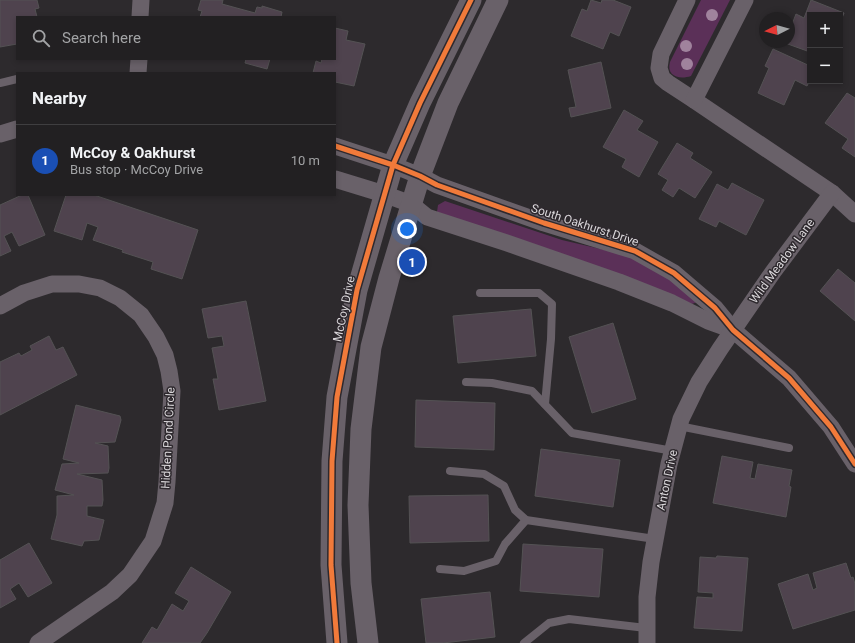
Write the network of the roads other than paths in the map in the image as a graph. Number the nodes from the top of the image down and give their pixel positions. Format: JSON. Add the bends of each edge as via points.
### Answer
{"nodes":[{"id":1,"x":140,"y":0,"type":"edge"},
{"id":2,"x":471,"y":0,"type":"edge"},
{"id":3,"x":498,"y":0,"type":"edge"},
{"id":4,"x":688,"y":0,"type":"edge"},
{"id":5,"x":745,"y":0,"type":"edge"},
{"id":6,"x":140,"y":16,"type":"edge"},
{"id":7,"x":139,"y":60,"type":"edge"},
{"id":8,"x":138,"y":72,"type":"edge"},
{"id":9,"x":16,"y":79,"type":"edge"},
{"id":10,"x":0,"y":83,"type":"edge"},
{"id":11,"x":694,"y":100,"type":"junction"},
{"id":12,"x":16,"y":129,"type":"edge"},
{"id":13,"x":0,"y":134,"type":"edge"},
{"id":14,"x":336,"y":146,"type":"edge"},
{"id":15,"x":392,"y":165,"type":"junction"},
{"id":16,"x":420,"y":176,"type":"junction"},
{"id":17,"x":336,"y":179,"type":"edge"},
{"id":18,"x":832,"y":193,"type":"junction"},
{"id":19,"x":384,"y":194,"type":"junction"},
{"id":20,"x":411,"y":204,"type":"junction"},
{"id":21,"x":855,"y":214,"type":"edge"},
{"id":22,"x":480,"y":292,"type":"dead end"},
{"id":23,"x":0,"y":306,"type":"edge"},
{"id":24,"x":733,"y":330,"type":"junction"},
{"id":25,"x":466,"y":382,"type":"dead end"},
{"id":26,"x":545,"y":404,"type":"junction"},
{"id":27,"x":679,"y":426,"type":"junction"},
{"id":28,"x":789,"y":448,"type":"dead end"},
{"id":29,"x":672,"y":451,"type":"junction"},
{"id":30,"x":855,"y":464,"type":"edge"},
{"id":31,"x":450,"y":471,"type":"dead end"},
{"id":32,"x":526,"y":520,"type":"junction"},
{"id":33,"x":655,"y":539,"type":"junction"},
{"id":34,"x":440,"y":569,"type":"dead end"},
{"id":35,"x":647,"y":636,"type":"edge"},
{"id":36,"x":38,"y":643,"type":"edge"},
{"id":37,"x":337,"y":643,"type":"edge"},
{"id":38,"x":368,"y":643,"type":"edge"},
{"id":39,"x":524,"y":643,"type":"edge"}],
"edges":[{"from":1,"to":6,"type":"street"},
{"from":2,"to":15,"type":"street","name":"McCoy Drive"},
{"from":3,"to":16,"type":"street","via":[[448,103]]},
{"from":4,"to":11,"type":"street","via":[[661,54],[659,68],[662,78]]},
{"from":5,"to":11,"type":"street"},
{"from":7,"to":8,"type":"street"},
{"from":9,"to":10,"type":"lane"},
{"from":11,"to":18,"type":"street"},
{"from":12,"to":13,"type":"street"},
{"from":14,"to":15,"type":"street","name":"South Oakhurst Drive"},
{"from":15,"to":16,"type":"street","name":"South Oakhurst Drive"},
{"from":15,"to":19,"type":"street","name":"McCoy Drive"},
{"from":16,"to":20,"type":"street"},
{"from":16,"to":24,"type":"street","name":"South Oakhurst Drive","via":[[437,185],[544,223],[635,251],[674,274],[715,308]]},
{"from":17,"to":19,"type":"street","name":"South Oakhurst Drive"},
{"from":18,"to":21,"type":"street"},
{"from":18,"to":24,"type":"street","name":"Wild Meadow Lane"},
{"from":19,"to":20,"type":"street","name":"South Oakhurst Drive"},
{"from":19,"to":37,"type":"street","name":"McCoy Drive","via":[[357,290],[337,397],[332,462],[331,557]]},
{"from":20,"to":24,"type":"street","name":"South Oakhurst Drive","via":[[427,217],[619,282],[672,303],[708,322]]},
{"from":20,"to":38,"type":"street","via":[[371,347],[361,429],[358,505],[361,583]]},
{"from":22,"to":26,"type":"lane","via":[[539,293],[552,304]]},
{"from":23,"to":36,"type":"street","name":"Hidden Pond Circle","via":[[24,293],[52,284],[79,284],[100,288],[120,298],[141,315],[165,355],[170,371],[172,391],[168,482],[152,541],[130,575],[112,592]]},
{"from":24,"to":27,"type":"street","name":"Anton Drive","via":[[699,382]]},
{"from":24,"to":30,"type":"street","name":"South Oakhurst Drive","via":[[806,396],[831,427]]},
{"from":25,"to":26,"type":"lane","via":[[492,383],[532,390]]},
{"from":26,"to":29,"type":"lane","via":[[572,432]]},
{"from":27,"to":28,"type":"lane"},
{"from":27,"to":29,"type":"street","name":"Anton Drive"},
{"from":29,"to":33,"type":"street","name":"Anton Drive"},
{"from":31,"to":32,"type":"lane","via":[[484,474],[504,486],[515,510]]},
{"from":32,"to":33,"type":"lane"},
{"from":32,"to":34,"type":"lane","via":[[505,544],[496,561],[464,571]]},
{"from":33,"to":35,"type":"street","name":"Anton Drive","via":[[647,597]]},
{"from":35,"to":39,"type":"lane","via":[[569,619],[549,623]]}]}
